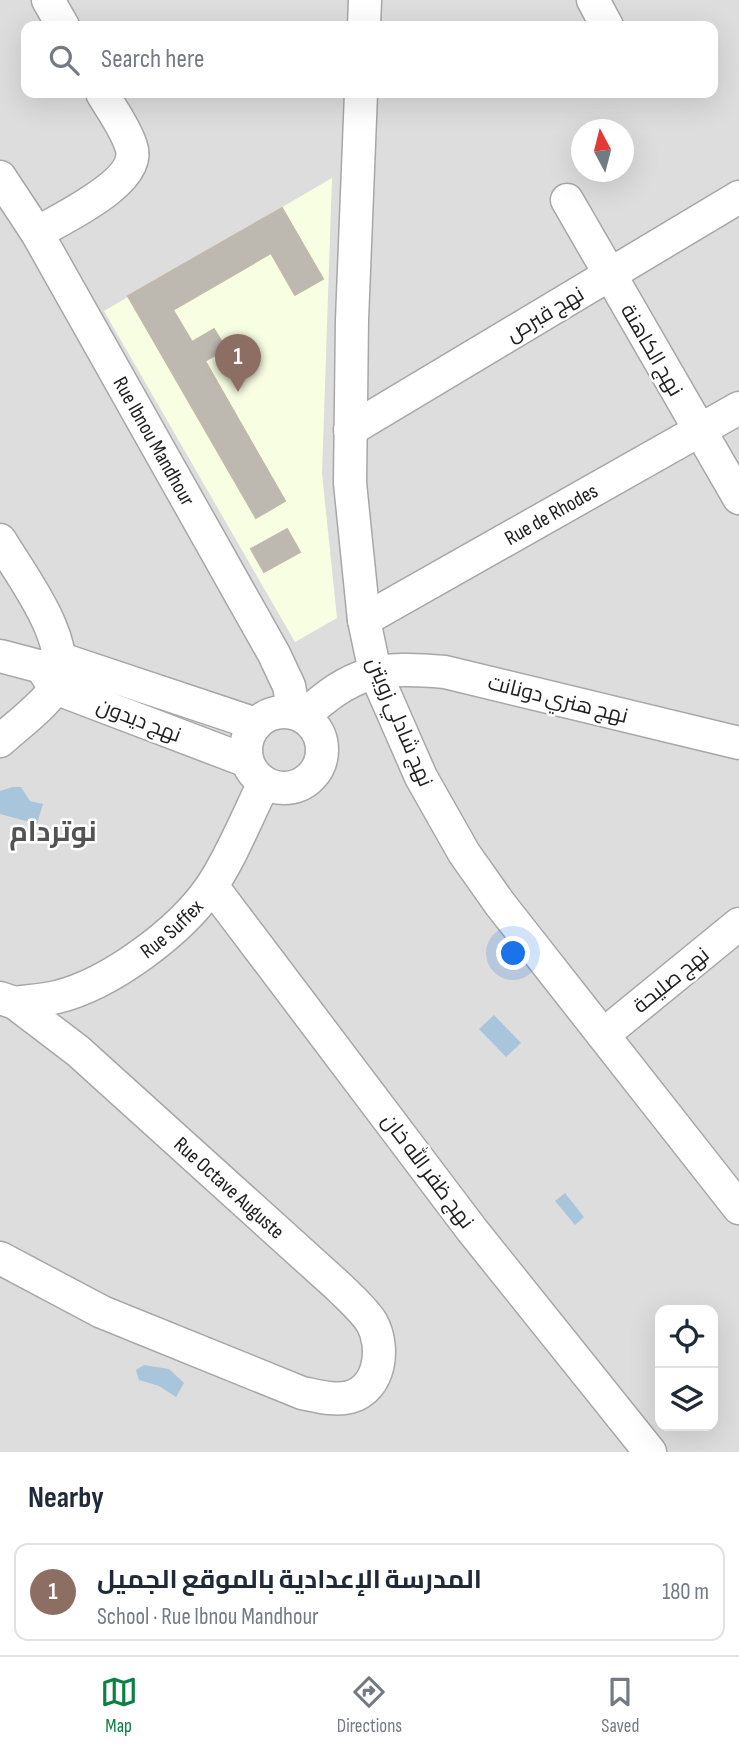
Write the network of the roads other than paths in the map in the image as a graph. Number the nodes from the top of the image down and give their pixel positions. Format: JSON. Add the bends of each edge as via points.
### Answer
{"nodes":[{"id":1,"x":48,"y":0,"type":"edge"},
{"id":2,"x":365,"y":0,"type":"edge"},
{"id":3,"x":593,"y":0,"type":"edge"},
{"id":4,"x":60,"y":21,"type":"edge"},
{"id":5,"x":364,"y":21,"type":"edge"},
{"id":6,"x":604,"y":21,"type":"edge"},
{"id":7,"x":105,"y":98,"type":"edge"},
{"id":8,"x":361,"y":98,"type":"edge"},
{"id":9,"x":0,"y":177,"type":"edge"},
{"id":10,"x":739,"y":197,"type":"edge"},
{"id":11,"x":566,"y":200,"type":"dead end"},
{"id":12,"x":37,"y":233,"type":"junction"},
{"id":13,"x":610,"y":276,"type":"junction"},
{"id":14,"x":739,"y":408,"type":"edge"},
{"id":15,"x":350,"y":430,"type":"junction"},
{"id":16,"x":699,"y":431,"type":"junction"},
{"id":17,"x":739,"y":498,"type":"edge"},
{"id":18,"x":0,"y":540,"type":"edge"},
{"id":19,"x":364,"y":620,"type":"junction"},
{"id":20,"x":0,"y":656,"type":"edge"},
{"id":21,"x":52,"y":671,"type":"junction"},
{"id":22,"x":375,"y":672,"type":"junction"},
{"id":23,"x":299,"y":715,"type":"junction"},
{"id":24,"x":256,"y":724,"type":"junction"},
{"id":25,"x":0,"y":741,"type":"edge"},
{"id":26,"x":739,"y":743,"type":"edge"},
{"id":27,"x":256,"y":772,"type":"junction"},
{"id":28,"x":212,"y":886,"type":"junction"},
{"id":29,"x":739,"y":925,"type":"edge"},
{"id":30,"x":7,"y":1001,"type":"edge"},
{"id":31,"x":603,"y":1035,"type":"junction"},
{"id":32,"x":739,"y":1208,"type":"edge"},
{"id":33,"x":0,"y":1258,"type":"edge"},
{"id":34,"x":650,"y":1452,"type":"edge"}],
"edges":[{"from":1,"to":4,"type":"street"},
{"from":2,"to":5,"type":"street"},
{"from":3,"to":6,"type":"street"},
{"from":7,"to":12,"type":"street","via":[[132,147],[128,172]]},
{"from":8,"to":15,"type":"street","name":"نهج شادلي زويتن"},
{"from":9,"to":12,"type":"street","name":"Rue Ibnou Mandhour"},
{"from":10,"to":13,"type":"street","name":"نهج قبرص"},
{"from":11,"to":13,"type":"street","name":"نهج الكاهنة"},
{"from":12,"to":23,"type":"street","name":"Rue Ibnou Mandhour","via":[[274,654]]},
{"from":13,"to":15,"type":"street","name":"نهج قبرص"},
{"from":13,"to":16,"type":"street","name":"نهج الكاهنة"},
{"from":14,"to":16,"type":"street","name":"Rue de Rhodes"},
{"from":15,"to":19,"type":"street","name":"نهج شادلي زويتن","via":[[353,535]]},
{"from":16,"to":17,"type":"street","name":"نهج الكاهنة"},
{"from":16,"to":19,"type":"street","name":"Rue de Rhodes"},
{"from":18,"to":21,"type":"street","via":[[57,640]]},
{"from":19,"to":22,"type":"street","name":"نهج شادلي زويتن"},
{"from":20,"to":21,"type":"street","name":"نهج ديدون"},
{"from":21,"to":24,"type":"street","name":"نهج ديدون"},
{"from":21,"to":25,"type":"street"},
{"from":21,"to":27,"type":"street","name":"نهج ديدون"},
{"from":22,"to":23,"type":"street","name":"نهج هنري دونانت","via":[[335,688]]},
{"from":22,"to":26,"type":"street","name":"نهج هنري دونانت","via":[[406,668],[445,672]]},
{"from":22,"to":31,"type":"street","name":"نهج شادلي زويتن","via":[[421,777],[464,853]]},
{"from":23,"to":24,"type":"street","via":[[267,716]]},
{"from":23,"to":27,"type":"street","via":[[319,735],[322,747],[317,770],[299,785],[275,787]]},
{"from":24,"to":27,"type":"street","via":[[245,748]]},
{"from":27,"to":28,"type":"street","name":"Rue Suffex"},
{"from":28,"to":30,"type":"street","name":"Rue Suffex","via":[[190,915],[160,942],[109,974],[58,997]]},
{"from":28,"to":34,"type":"street","name":"نهج ظفر الله خان","via":[[472,1230]]},
{"from":29,"to":31,"type":"street","name":"نهج صليحة"},
{"from":30,"to":33,"type":"street","name":"Rue Octave Auguste","via":[[78,1051],[358,1307],[372,1324],[380,1349],[377,1371],[367,1386],[352,1396],[328,1399],[252,1374],[102,1312]]},
{"from":31,"to":32,"type":"street","name":"نهج شادلي زويتن"}]}
